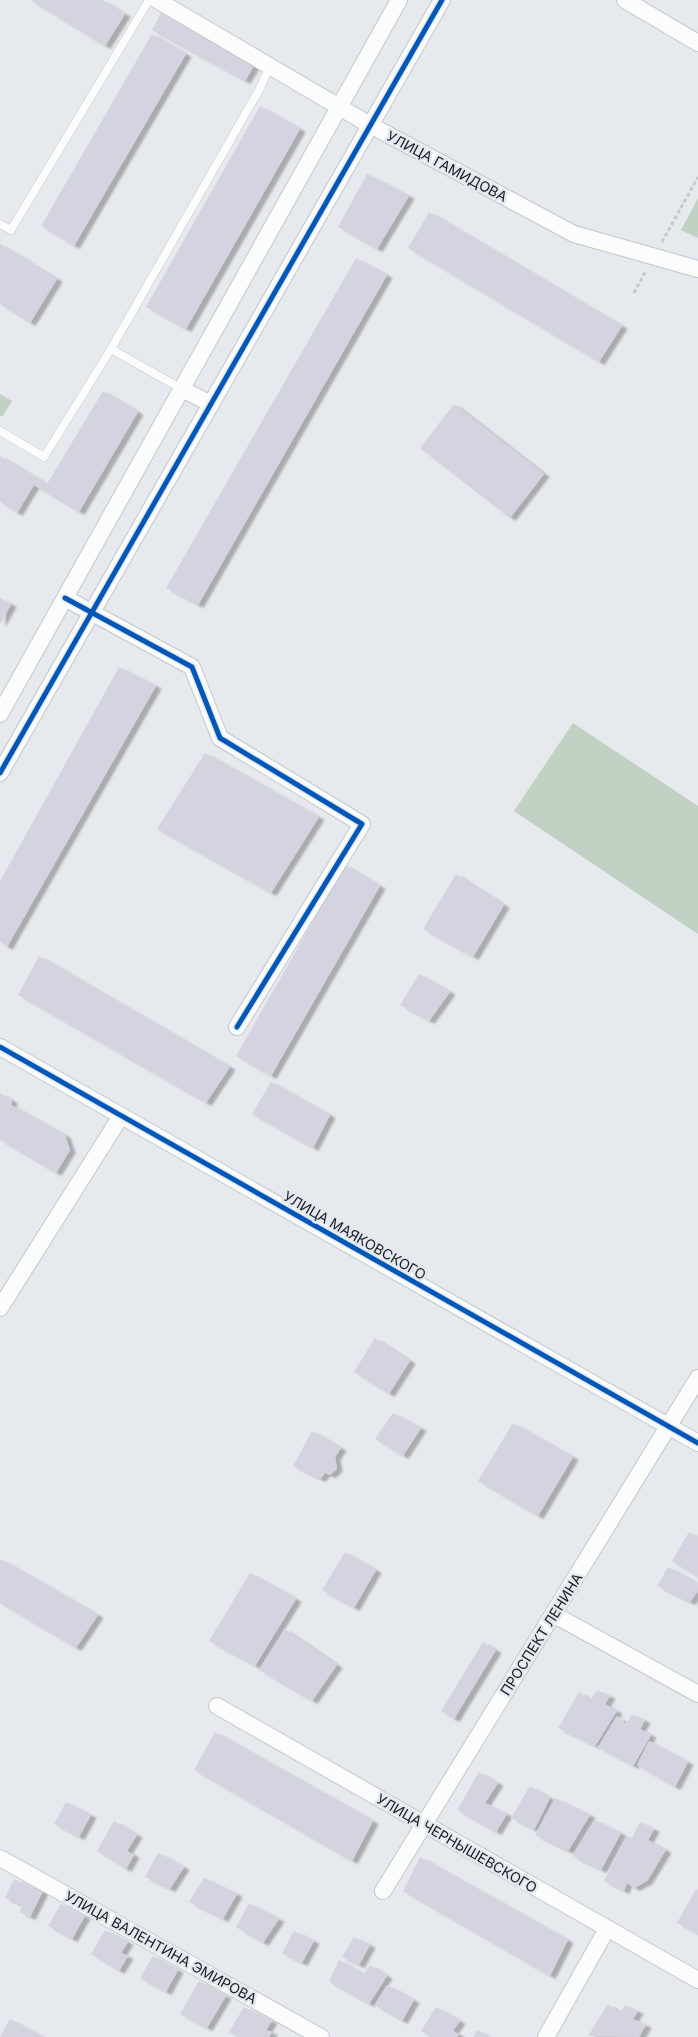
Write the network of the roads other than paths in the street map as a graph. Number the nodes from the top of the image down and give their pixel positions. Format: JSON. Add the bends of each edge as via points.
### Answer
{"nodes":[{"id":1,"x":149,"y":0,"type":"edge"},
{"id":2,"x":157,"y":0,"type":"edge"},
{"id":3,"x":399,"y":0,"type":"edge"},
{"id":4,"x":442,"y":0,"type":"edge"},
{"id":5,"x":625,"y":0,"type":"edge"},
{"id":6,"x":698,"y":43,"type":"edge"},
{"id":7,"x":270,"y":66,"type":"junction"},
{"id":8,"x":339,"y":107,"type":"junction"},
{"id":9,"x":370,"y":125,"type":"junction"},
{"id":10,"x":0,"y":224,"type":"edge"},
{"id":11,"x":698,"y":269,"type":"edge"},
{"id":12,"x":111,"y":349,"type":"junction"},
{"id":13,"x":182,"y":389,"type":"junction"},
{"id":14,"x":211,"y":404,"type":"junction"},
{"id":15,"x":0,"y":431,"type":"edge"},
{"id":16,"x":65,"y":598,"type":"junction"},
{"id":17,"x":92,"y":612,"type":"junction"},
{"id":18,"x":0,"y":714,"type":"edge"},
{"id":19,"x":0,"y":773,"type":"edge"},
{"id":20,"x":237,"y":1027,"type":"dead end"},
{"id":21,"x":0,"y":1046,"type":"edge"},
{"id":22,"x":122,"y":1116,"type":"junction"},
{"id":23,"x":0,"y":1308,"type":"edge"},
{"id":24,"x":698,"y":1378,"type":"edge"},
{"id":25,"x":668,"y":1426,"type":"junction"},
{"id":26,"x":698,"y":1443,"type":"edge"},
{"id":27,"x":553,"y":1614,"type":"junction"},
{"id":28,"x":698,"y":1694,"type":"edge"},
{"id":29,"x":217,"y":1706,"type":"dead end"},
{"id":30,"x":424,"y":1824,"type":"junction"},
{"id":31,"x":0,"y":1858,"type":"edge"},
{"id":32,"x":383,"y":1891,"type":"dead end"},
{"id":33,"x":607,"y":1929,"type":"junction"},
{"id":34,"x":698,"y":1980,"type":"edge"},
{"id":35,"x":321,"y":2037,"type":"edge"},
{"id":36,"x":546,"y":2037,"type":"edge"}],
"edges":[{"from":1,"to":10,"type":"lane","via":[[11,230]]},
{"from":2,"to":7,"type":"street","name":"УЛИЦА ГАМИДОВА"},
{"from":3,"to":8,"type":"street"},
{"from":4,"to":9,"type":"street"},
{"from":5,"to":6,"type":"street"},
{"from":7,"to":8,"type":"street","name":"УЛИЦА ГАМИДОВА"},
{"from":7,"to":12,"type":"lane"},
{"from":8,"to":9,"type":"street","name":"УЛИЦА ГАМИДОВА"},
{"from":8,"to":13,"type":"street"},
{"from":9,"to":11,"type":"street","name":"УЛИЦА ГАМИДОВА","via":[[574,234]]},
{"from":9,"to":14,"type":"street"},
{"from":12,"to":13,"type":"lane"},
{"from":12,"to":15,"type":"lane","via":[[44,457]]},
{"from":13,"to":14,"type":"street"},
{"from":13,"to":16,"type":"street"},
{"from":14,"to":17,"type":"street"},
{"from":16,"to":17,"type":"street"},
{"from":16,"to":18,"type":"street"},
{"from":17,"to":19,"type":"street"},
{"from":17,"to":20,"type":"street","via":[[192,667],[220,738],[362,824]]},
{"from":21,"to":22,"type":"street","name":"УЛИЦА МАЯКОВСКОГО"},
{"from":22,"to":23,"type":"street"},
{"from":22,"to":25,"type":"street","name":"УЛИЦА МАЯКОВСКОГО"},
{"from":24,"to":25,"type":"street","name":"ПРОСПЕКТ ЛЕНИНА"},
{"from":25,"to":26,"type":"street","name":"УЛИЦА МАЯКОВСКОГО"},
{"from":25,"to":27,"type":"street","name":"ПРОСПЕКТ ЛЕНИНА"},
{"from":27,"to":28,"type":"street"},
{"from":27,"to":30,"type":"street","name":"ПРОСПЕКТ ЛЕНИНА"},
{"from":29,"to":30,"type":"street","name":"УЛИЦА ЧЕРНЫШЕВСКОГО"},
{"from":30,"to":32,"type":"street","name":"ПРОСПЕКТ ЛЕНИНА"},
{"from":30,"to":33,"type":"street","name":"УЛИЦА ЧЕРНЫШЕВСКОГО"},
{"from":31,"to":35,"type":"street","name":"УЛИЦА ВАЛЕНТИНА ЭМИРОВА"},
{"from":33,"to":34,"type":"street","name":"УЛИЦА ЧЕРНЫШЕВСКОГО"},
{"from":33,"to":36,"type":"street"}]}
